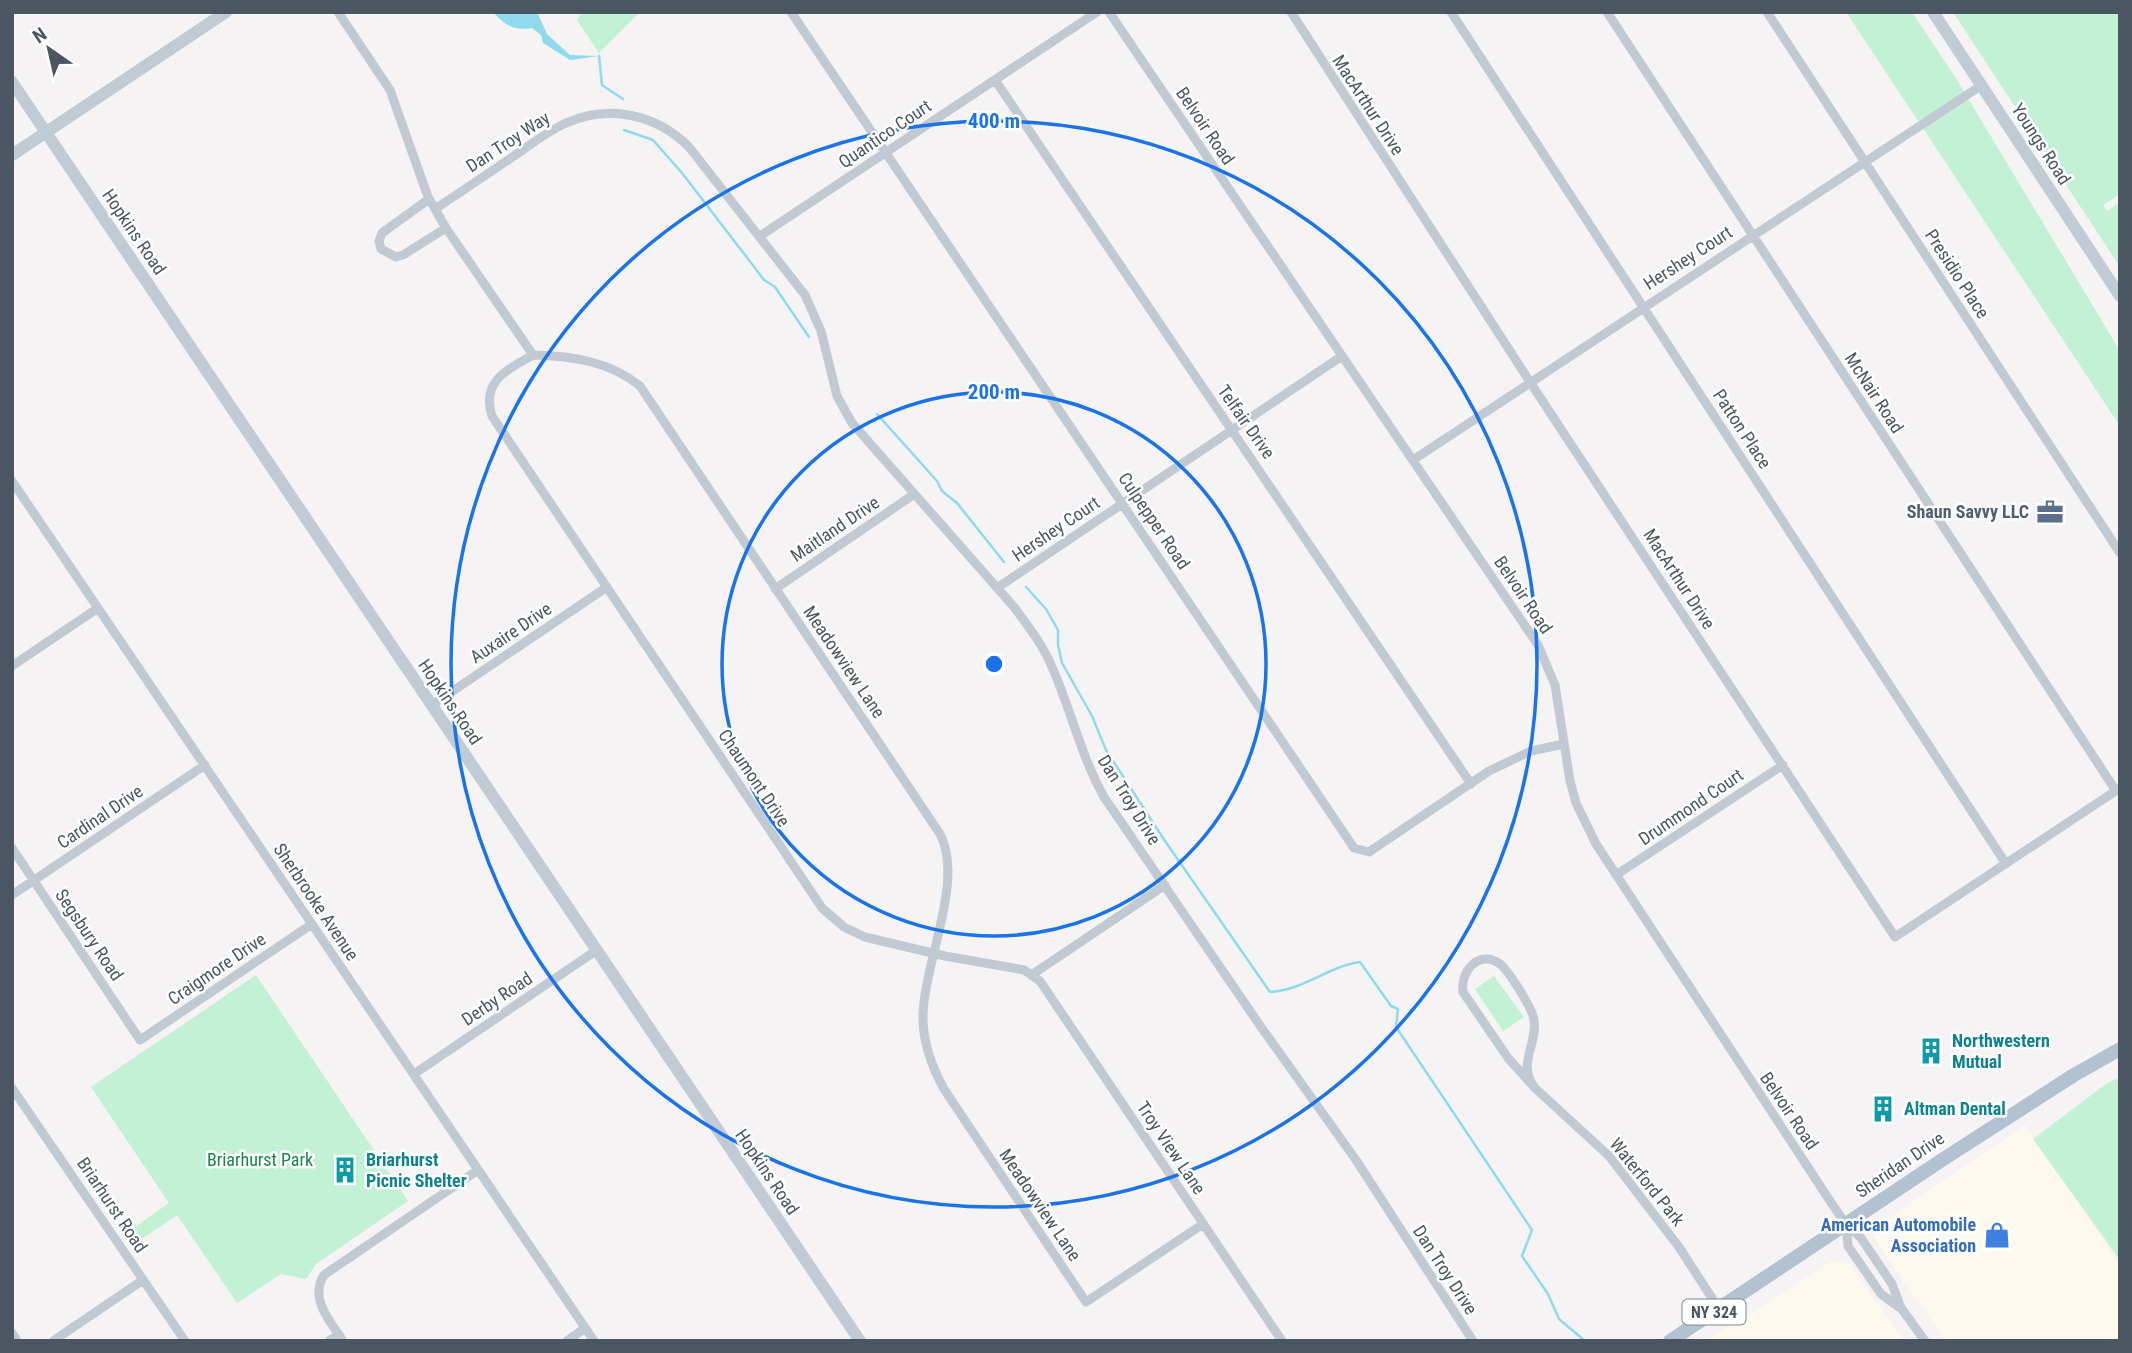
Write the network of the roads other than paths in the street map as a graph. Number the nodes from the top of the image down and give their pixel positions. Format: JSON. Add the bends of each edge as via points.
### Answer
{"nodes":[{"id":1,"x":226,"y":12,"type":"edge"},
{"id":2,"x":338,"y":12,"type":"edge"},
{"id":3,"x":791,"y":12,"type":"edge"},
{"id":4,"x":1097,"y":12,"type":"edge"},
{"id":5,"x":1109,"y":12,"type":"edge"},
{"id":6,"x":1291,"y":12,"type":"edge"},
{"id":7,"x":1451,"y":12,"type":"edge"},
{"id":8,"x":1607,"y":12,"type":"edge"},
{"id":9,"x":1768,"y":12,"type":"edge"},
{"id":10,"x":1933,"y":12,"type":"edge"},
{"id":11,"x":995,"y":80,"type":"junction"},
{"id":12,"x":12,"y":82,"type":"edge"},
{"id":13,"x":1982,"y":85,"type":"junction"},
{"id":14,"x":45,"y":132,"type":"junction"},
{"id":15,"x":885,"y":153,"type":"junction"},
{"id":16,"x":12,"y":155,"type":"edge"},
{"id":17,"x":1864,"y":161,"type":"junction"},
{"id":18,"x":429,"y":199,"type":"junction"},
{"id":19,"x":435,"y":209,"type":"junction"},
{"id":20,"x":446,"y":228,"type":"junction"},
{"id":21,"x":1752,"y":235,"type":"junction"},
{"id":22,"x":760,"y":236,"type":"junction"},
{"id":23,"x":2120,"y":296,"type":"edge"},
{"id":24,"x":1644,"y":306,"type":"junction"},
{"id":25,"x":533,"y":355,"type":"junction"},
{"id":26,"x":1342,"y":356,"type":"junction"},
{"id":27,"x":1530,"y":382,"type":"junction"},
{"id":28,"x":1232,"y":430,"type":"junction"},
{"id":29,"x":1413,"y":460,"type":"junction"},
{"id":30,"x":12,"y":481,"type":"edge"},
{"id":31,"x":913,"y":495,"type":"junction"},
{"id":32,"x":1123,"y":503,"type":"junction"},
{"id":33,"x":2120,"y":554,"type":"edge"},
{"id":34,"x":607,"y":587,"type":"junction"},
{"id":35,"x":997,"y":587,"type":"junction"},
{"id":36,"x":775,"y":589,"type":"junction"},
{"id":37,"x":98,"y":608,"type":"junction"},
{"id":38,"x":12,"y":666,"type":"edge"},
{"id":39,"x":432,"y":705,"type":"junction"},
{"id":40,"x":1564,"y":744,"type":"junction"},
{"id":41,"x":205,"y":765,"type":"junction"},
{"id":42,"x":1783,"y":765,"type":"junction"},
{"id":43,"x":1471,"y":784,"type":"junction"},
{"id":44,"x":2118,"y":789,"type":"edge"},
{"id":45,"x":12,"y":848,"type":"edge"},
{"id":46,"x":2006,"y":864,"type":"junction"},
{"id":47,"x":1616,"y":875,"type":"junction"},
{"id":48,"x":34,"y":881,"type":"junction"},
{"id":49,"x":1165,"y":885,"type":"junction"},
{"id":50,"x":12,"y":895,"type":"edge"},
{"id":51,"x":312,"y":924,"type":"junction"},
{"id":52,"x":597,"y":950,"type":"junction"},
{"id":53,"x":933,"y":953,"type":"junction"},
{"id":54,"x":1033,"y":974,"type":"junction"},
{"id":55,"x":140,"y":1040,"type":"joint"},
{"id":56,"x":2120,"y":1049,"type":"edge"},
{"id":57,"x":414,"y":1074,"type":"junction"},
{"id":58,"x":12,"y":1088,"type":"edge"},
{"id":59,"x":1535,"y":1088,"type":"junction"},
{"id":60,"x":478,"y":1170,"type":"junction"},
{"id":61,"x":1203,"y":1224,"type":"junction"},
{"id":62,"x":1846,"y":1224,"type":"junction"},
{"id":63,"x":143,"y":1280,"type":"junction"},
{"id":64,"x":1901,"y":1308,"type":"junction"},
{"id":65,"x":1719,"y":1309,"type":"junction"},
{"id":66,"x":585,"y":1328,"type":"junction"},
{"id":67,"x":12,"y":1333,"type":"edge"},
{"id":68,"x":341,"y":1338,"type":"edge"},
{"id":69,"x":17,"y":1341,"type":"edge"},
{"id":70,"x":53,"y":1341,"type":"edge"},
{"id":71,"x":185,"y":1341,"type":"edge"},
{"id":72,"x":329,"y":1341,"type":"edge"},
{"id":73,"x":567,"y":1341,"type":"edge"},
{"id":74,"x":594,"y":1341,"type":"edge"},
{"id":75,"x":860,"y":1341,"type":"edge"},
{"id":76,"x":1282,"y":1341,"type":"edge"},
{"id":77,"x":1473,"y":1341,"type":"edge"},
{"id":78,"x":1670,"y":1341,"type":"edge"},
{"id":79,"x":1925,"y":1341,"type":"edge"}],
"edges":[{"from":1,"to":14,"type":"street"},
{"from":2,"to":18,"type":"street","via":[[390,90]]},
{"from":3,"to":15,"type":"street","name":"Culpepper Road"},
{"from":4,"to":11,"type":"street","name":"Quantico Court"},
{"from":5,"to":26,"type":"street","name":"Belvoir Road"},
{"from":6,"to":27,"type":"street","name":"MacArthur Drive"},
{"from":7,"to":24,"type":"street","name":"Patton Place"},
{"from":8,"to":21,"type":"street","name":"McNair Road"},
{"from":9,"to":17,"type":"street","name":"Presidio Place"},
{"from":10,"to":13,"type":"street","name":"Youngs Road"},
{"from":11,"to":15,"type":"street","name":"Quantico Court"},
{"from":11,"to":28,"type":"street","name":"Telfair Drive"},
{"from":12,"to":14,"type":"street","name":"Hopkins Road"},
{"from":13,"to":17,"type":"street","name":"Hershey Court"},
{"from":13,"to":23,"type":"street","name":"Youngs Road"},
{"from":14,"to":16,"type":"street"},
{"from":14,"to":39,"type":"street","name":"Hopkins Road"},
{"from":15,"to":22,"type":"street","name":"Quantico Court"},
{"from":15,"to":32,"type":"street","name":"Culpepper Road"},
{"from":17,"to":21,"type":"street","name":"Hershey Court"},
{"from":17,"to":33,"type":"street","name":"Presidio Place"},
{"from":18,"to":19,"type":"street"},
{"from":18,"to":20,"type":"street","via":[[382,233],[381,249],[403,256]]},
{"from":19,"to":20,"type":"street"},
{"from":19,"to":22,"type":"street","name":"Dan Troy Way","via":[[565,124],[599,114],[623,114],[655,122],[679,137]]},
{"from":20,"to":25,"type":"street"},
{"from":21,"to":24,"type":"street","name":"Hershey Court"},
{"from":21,"to":44,"type":"street","name":"McNair Road"},
{"from":22,"to":31,"type":"street","name":"Dan Troy Drive","via":[[814,312],[843,410]]},
{"from":24,"to":27,"type":"street","name":"Hershey Court"},
{"from":24,"to":46,"type":"street","name":"Patton Place"},
{"from":25,"to":34,"type":"street","name":"Chaumont Drive","via":[[495,382],[489,398],[492,416]]},
{"from":25,"to":36,"type":"street","name":"Meadowview Lane","via":[[596,362],[640,386]]},
{"from":26,"to":28,"type":"street","name":"Hershey Court"},
{"from":26,"to":29,"type":"street","name":"Belvoir Road"},
{"from":27,"to":29,"type":"street","name":"Hershey Court"},
{"from":27,"to":42,"type":"street","name":"MacArthur Drive"},
{"from":28,"to":32,"type":"street","name":"Hershey Court"},
{"from":28,"to":43,"type":"street","name":"Telfair Drive"},
{"from":29,"to":40,"type":"street","name":"Belvoir Road","via":[[1538,645],[1555,685]]},
{"from":30,"to":37,"type":"street","name":"Sherbrooke Avenue"},
{"from":31,"to":35,"type":"street","name":"Dan Troy Drive"},
{"from":31,"to":36,"type":"street","name":"Maitland Drive"},
{"from":32,"to":35,"type":"street","name":"Hershey Court"},
{"from":32,"to":43,"type":"street","name":"Culpepper Road","via":[[1354,848],[1369,852]]},
{"from":34,"to":39,"type":"street","name":"Auxaire Drive"},
{"from":34,"to":53,"type":"street","name":"Chaumont Drive","via":[[822,908],[854,933]]},
{"from":35,"to":49,"type":"street","name":"Dan Troy Drive","via":[[1044,651],[1093,778]]},
{"from":36,"to":53,"type":"street","name":"Meadowview Lane","via":[[945,843],[949,864]]},
{"from":37,"to":38,"type":"street"},
{"from":37,"to":41,"type":"street","name":"Sherbrooke Avenue"},
{"from":39,"to":52,"type":"street","name":"Hopkins Road"},
{"from":40,"to":43,"type":"street","name":"Culpepper Road","via":[[1509,760]]},
{"from":40,"to":47,"type":"street","name":"Belvoir Road","via":[[1576,803]]},
{"from":41,"to":48,"type":"street","name":"Cardinal Drive"},
{"from":41,"to":51,"type":"street","name":"Sherbrooke Avenue"},
{"from":42,"to":46,"type":"street","name":"MacArthur Drive","via":[[1895,936]]},
{"from":42,"to":47,"type":"street","name":"Drummond Court"},
{"from":44,"to":46,"type":"street","name":"MacArthur Drive"},
{"from":45,"to":48,"type":"street","name":"Segsbury Road"},
{"from":47,"to":62,"type":"street","name":"Belvoir Road"},
{"from":48,"to":50,"type":"street","name":"Cardinal Drive"},
{"from":48,"to":55,"type":"street","name":"Segsbury Road"},
{"from":49,"to":54,"type":"street"},
{"from":49,"to":77,"type":"street","name":"Dan Troy Drive","via":[[1356,1160]]},
{"from":51,"to":55,"type":"street","name":"Craigmore Drive"},
{"from":51,"to":57,"type":"street","name":"Sherbrooke Avenue"},
{"from":52,"to":57,"type":"street","name":"Derby Road"},
{"from":52,"to":75,"type":"street","name":"Hopkins Road"},
{"from":53,"to":54,"type":"street","name":"Chaumont Drive"},
{"from":53,"to":61,"type":"street","name":"Meadowview Lane","via":[[923,1018],[936,1075],[1086,1301]]},
{"from":54,"to":61,"type":"street","name":"Troy View Lane"},
{"from":56,"to":62,"type":"main road","name":"Sheridan Drive","number":"NY 324"},
{"from":57,"to":60,"type":"street","name":"Sherbrooke Avenue"},
{"from":58,"to":63,"type":"street","name":"Briarhurst Road"},
{"from":59,"to":59,"type":"street","name":"Waterford Park","via":[[1527,1078],[1535,1021],[1531,1009],[1501,964],[1480,961],[1464,973],[1463,992],[1508,1058]]},
{"from":59,"to":65,"type":"street","name":"Waterford Park","via":[[1609,1156],[1679,1247]]},
{"from":60,"to":66,"type":"street","name":"Sherbrooke Avenue"},
{"from":60,"to":68,"type":"street","via":[[324,1275],[317,1297]]},
{"from":61,"to":76,"type":"street","name":"Troy View Lane"},
{"from":62,"to":64,"type":"street","via":[[1892,1284]]},
{"from":62,"to":64,"type":"street","via":[[1849,1246],[1881,1294]]},
{"from":62,"to":65,"type":"main road","name":"Sheridan Drive","number":"NY 324"},
{"from":63,"to":70,"type":"street"},
{"from":63,"to":71,"type":"street","name":"Briarhurst Road"},
{"from":64,"to":79,"type":"street"},
{"from":65,"to":78,"type":"main road","name":"Sheridan Drive","number":"NY 324"},
{"from":66,"to":73,"type":"street"},
{"from":66,"to":74,"type":"street","name":"Sherbrooke Avenue"},
{"from":67,"to":69,"type":"street"},
{"from":68,"to":72,"type":"street"}]}
